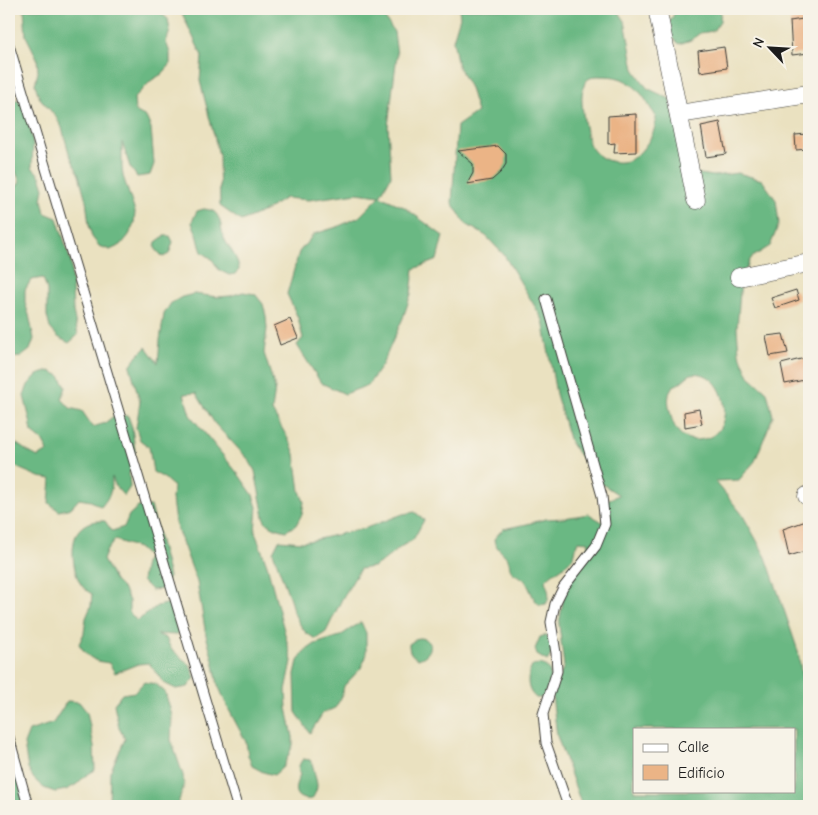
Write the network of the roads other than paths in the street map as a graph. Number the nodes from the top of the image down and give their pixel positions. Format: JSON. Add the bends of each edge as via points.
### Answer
{"nodes":[{"id":1,"x":658,"y":13,"type":"dead end"},
{"id":2,"x":9,"y":45,"type":"edge"},
{"id":3,"x":809,"y":94,"type":"edge"},
{"id":4,"x":679,"y":114,"type":"junction"},
{"id":5,"x":696,"y":200,"type":"dead end"},
{"id":6,"x":809,"y":263,"type":"edge"},
{"id":7,"x":739,"y":277,"type":"dead end"},
{"id":8,"x":546,"y":299,"type":"dead end"},
{"id":9,"x":9,"y":737,"type":"edge"},
{"id":10,"x":28,"y":806,"type":"edge"},
{"id":11,"x":237,"y":806,"type":"edge"},
{"id":12,"x":568,"y":806,"type":"edge"}],
"edges":[{"from":1,"to":4,"type":"street"},
{"from":2,"to":11,"type":"lane"},
{"from":3,"to":4,"type":"street"},
{"from":4,"to":5,"type":"street"},
{"from":6,"to":7,"type":"street"},
{"from":8,"to":12,"type":"lane","via":[[602,496],[604,524],[596,546],[563,588],[551,622],[557,671],[543,714],[546,743]]},
{"from":9,"to":10,"type":"lane"}]}
